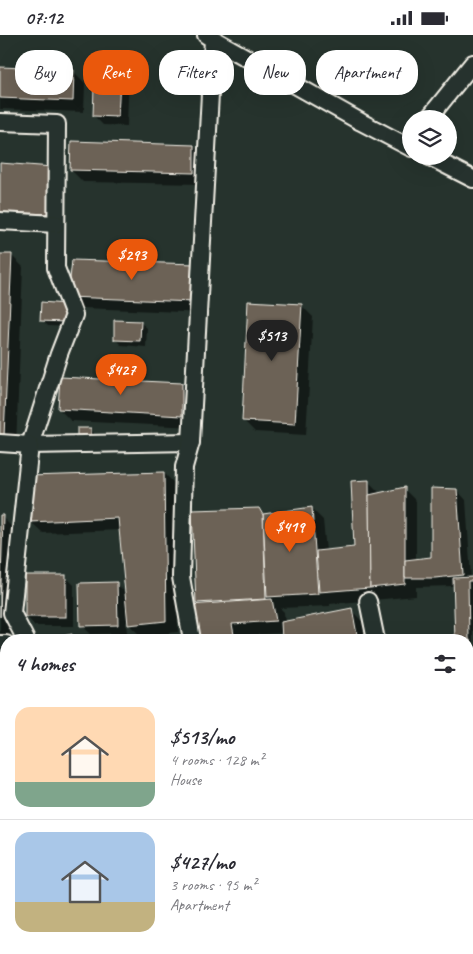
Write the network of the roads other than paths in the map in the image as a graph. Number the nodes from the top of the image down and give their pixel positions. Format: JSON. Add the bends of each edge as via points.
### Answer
{"nodes":[{"id":1,"x":209,"y":37,"type":"edge"},
{"id":2,"x":473,"y":63,"type":"edge"},
{"id":3,"x":435,"y":110,"type":"edge"},
{"id":4,"x":0,"y":121,"type":"edge"},
{"id":5,"x":402,"y":140,"type":"edge"},
{"id":6,"x":446,"y":165,"type":"edge"},
{"id":7,"x":473,"y":179,"type":"edge"},
{"id":8,"x":0,"y":221,"type":"edge"},
{"id":9,"x":56,"y":224,"type":"junction"},
{"id":10,"x":191,"y":442,"type":"junction"},
{"id":11,"x":0,"y":443,"type":"edge"},
{"id":12,"x":30,"y":445,"type":"junction"},
{"id":13,"x":368,"y":601,"type":"dead end"},
{"id":14,"x":23,"y":634,"type":"edge"},
{"id":15,"x":191,"y":634,"type":"edge"},
{"id":16,"x":375,"y":634,"type":"edge"}],
"edges":[{"from":1,"to":5,"type":"street","via":[[361,122]]},
{"from":1,"to":10,"type":"street"},
{"from":2,"to":3,"type":"street"},
{"from":4,"to":9,"type":"street","via":[[58,124]]},
{"from":6,"to":7,"type":"street"},
{"from":8,"to":9,"type":"street"},
{"from":9,"to":12,"type":"street","via":[[56,268],[74,315]]},
{"from":10,"to":12,"type":"street"},
{"from":10,"to":15,"type":"street","via":[[184,467],[181,577]]},
{"from":11,"to":12,"type":"street"},
{"from":12,"to":14,"type":"street","via":[[12,613]]},
{"from":13,"to":16,"type":"street"}]}
